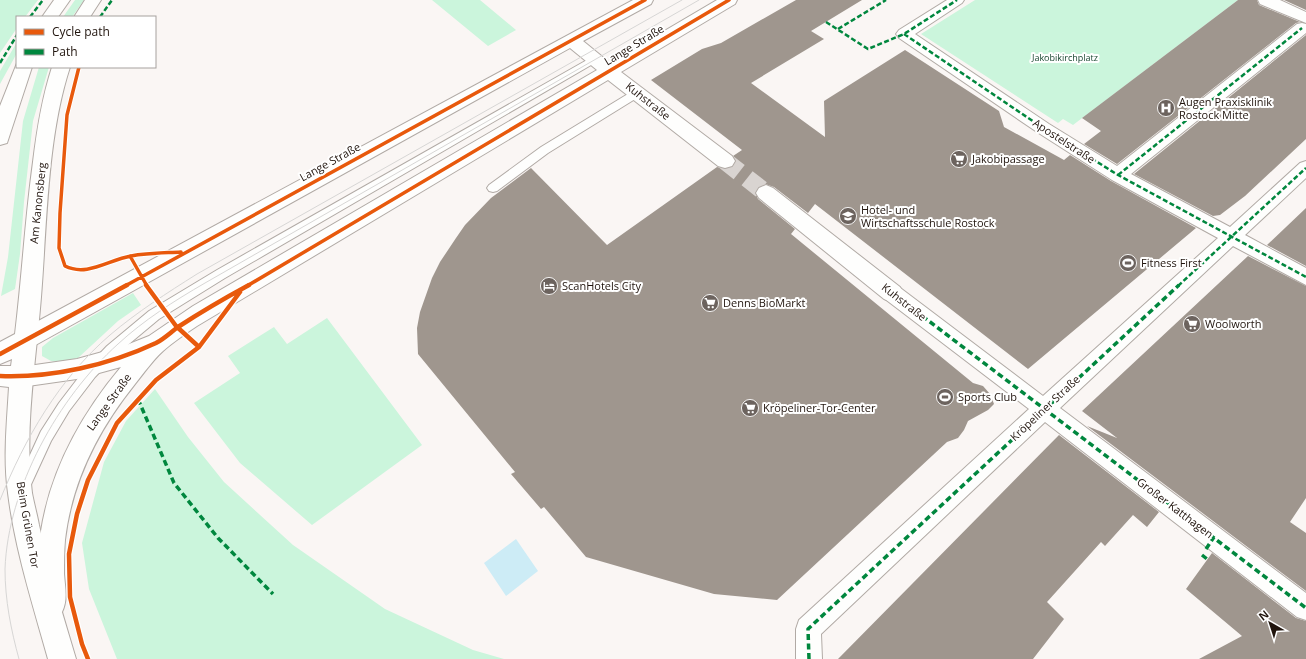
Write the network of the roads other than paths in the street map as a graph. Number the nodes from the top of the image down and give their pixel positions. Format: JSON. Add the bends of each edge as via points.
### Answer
{"nodes":[{"id":1,"x":62,"y":0,"type":"edge"},
{"id":2,"x":93,"y":0,"type":"edge"},
{"id":3,"x":645,"y":0,"type":"edge"},
{"id":4,"x":729,"y":0,"type":"edge"},
{"id":5,"x":957,"y":0,"type":"edge"},
{"id":6,"x":1266,"y":0,"type":"edge"},
{"id":7,"x":51,"y":16,"type":"edge"},
{"id":8,"x":83,"y":16,"type":"edge"},
{"id":9,"x":1305,"y":24,"type":"edge"},
{"id":10,"x":571,"y":40,"type":"junction"},
{"id":11,"x":601,"y":65,"type":"junction"},
{"id":12,"x":23,"y":68,"type":"edge"},
{"id":13,"x":61,"y":68,"type":"edge"},
{"id":14,"x":636,"y":94,"type":"junction"},
{"id":15,"x":0,"y":138,"type":"edge"},
{"id":16,"x":726,"y":161,"type":"tunnel mouth"},
{"id":17,"x":1306,"y":168,"type":"edge"},
{"id":18,"x":1118,"y":175,"type":"junction"},
{"id":19,"x":493,"y":188,"type":"dead end"},
{"id":20,"x":766,"y":193,"type":"tunnel mouth"},
{"id":21,"x":1231,"y":237,"type":"junction"},
{"id":22,"x":1306,"y":277,"type":"edge"},
{"id":23,"x":892,"y":293,"type":"joint"},
{"id":24,"x":24,"y":340,"type":"junction"},
{"id":25,"x":158,"y":342,"type":"junction"},
{"id":26,"x":0,"y":354,"type":"edge"},
{"id":27,"x":100,"y":363,"type":"junction"},
{"id":28,"x":11,"y":376,"type":"edge"},
{"id":29,"x":1044,"y":409,"type":"junction"},
{"id":30,"x":20,"y":493,"type":"junction"},
{"id":31,"x":1306,"y":608,"type":"edge"},
{"id":32,"x":60,"y":655,"type":"edge"},
{"id":33,"x":809,"y":659,"type":"edge"}],
"edges":[{"from":1,"to":7,"type":"street"},
{"from":2,"to":8,"type":"street"},
{"from":3,"to":10,"type":"street","name":"Lange Straße"},
{"from":4,"to":11,"type":"street","name":"Lange Straße"},
{"from":5,"to":18,"type":"street","name":"Apostelstraße","via":[[904,34],[1043,128]]},
{"from":6,"to":9,"type":"street"},
{"from":9,"to":18,"type":"street"},
{"from":10,"to":11,"type":"street","name":"Kuhstraße"},
{"from":10,"to":24,"type":"street","name":"Lange Straße"},
{"from":11,"to":14,"type":"street","name":"Kuhstraße"},
{"from":11,"to":25,"type":"street","name":"Lange Straße","via":[[197,315]]},
{"from":11,"to":27,"type":"lane","via":[[338,206],[177,300],[135,330]]},
{"from":12,"to":15,"type":"street"},
{"from":13,"to":24,"type":"street","name":"Am Kanonsberg","via":[[53,91],[38,189],[30,298]]},
{"from":14,"to":16,"type":"street","name":"Kuhstraße"},
{"from":14,"to":19,"type":"lane","via":[[511,173]]},
{"from":17,"to":21,"type":"street","name":"Kröpeliner Straße"},
{"from":18,"to":21,"type":"street","name":"Apostelstraße"},
{"from":20,"to":23,"type":"street","name":"Kuhstraße"},
{"from":21,"to":22,"type":"street","name":"Apostelstraße"},
{"from":21,"to":29,"type":"street","name":"Kröpeliner Straße"},
{"from":23,"to":29,"type":"street","name":"Kuhstraße"},
{"from":24,"to":26,"type":"street","name":"Lange Straße"},
{"from":24,"to":28,"type":"street","name":"Beim Grünen Tor"},
{"from":25,"to":27,"type":"street"},
{"from":25,"to":32,"type":"street","name":"Lange Straße","via":[[137,364],[94,420],[71,464],[60,493],[52,541],[50,578]]},
{"from":27,"to":28,"type":"street","via":[[77,369]]},
{"from":27,"to":30,"type":"lane","via":[[64,406],[46,436]]},
{"from":28,"to":30,"type":"street","name":"Beim Grünen Tor"},
{"from":29,"to":31,"type":"street","name":"Großer Katthagen"},
{"from":29,"to":33,"type":"street","name":"Kröpeliner Straße","via":[[808,629]]},
{"from":30,"to":32,"type":"street","name":"Beim Grünen Tor","via":[[34,563]]}]}
